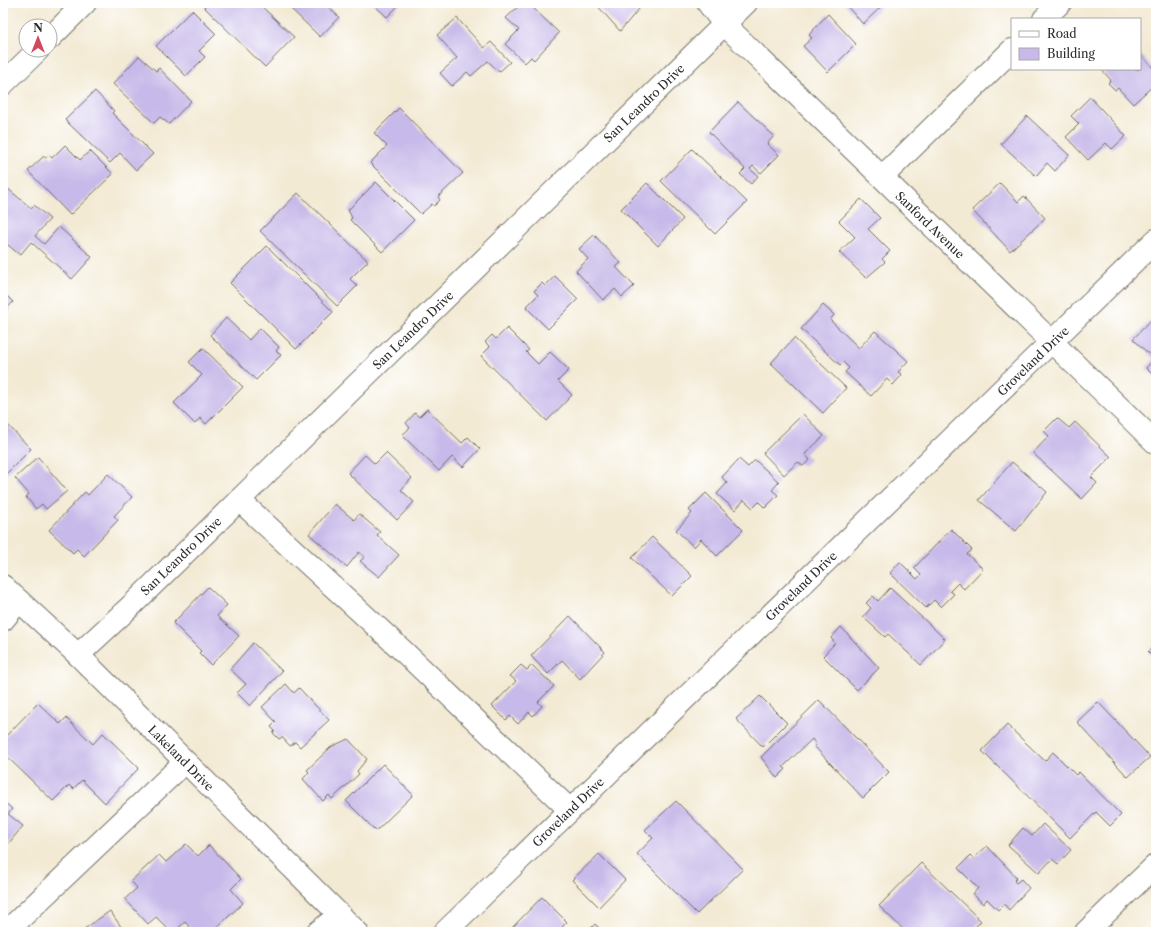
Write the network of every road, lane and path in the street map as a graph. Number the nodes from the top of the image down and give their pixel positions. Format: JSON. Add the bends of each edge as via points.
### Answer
{"nodes":[{"id":1,"x":86,"y":3,"type":"edge"},
{"id":2,"x":708,"y":3,"type":"edge"},
{"id":3,"x":746,"y":3,"type":"edge"},
{"id":4,"x":1060,"y":3,"type":"edge"},
{"id":5,"x":1045,"y":18,"type":"edge"},
{"id":6,"x":724,"y":24,"type":"junction"},
{"id":7,"x":58,"y":30,"type":"edge"},
{"id":8,"x":1011,"y":51,"type":"edge"},
{"id":9,"x":30,"y":58,"type":"edge"},
{"id":10,"x":3,"y":84,"type":"edge"},
{"id":11,"x":882,"y":177,"type":"junction"},
{"id":12,"x":1156,"y":240,"type":"edge"},
{"id":13,"x":1052,"y":342,"type":"junction"},
{"id":14,"x":1156,"y":443,"type":"edge"},
{"id":15,"x":239,"y":500,"type":"junction"},
{"id":16,"x":3,"y":586,"type":"edge"},
{"id":17,"x":19,"y":601,"type":"junction"},
{"id":18,"x":3,"y":620,"type":"edge"},
{"id":19,"x":78,"y":655,"type":"junction"},
{"id":20,"x":185,"y":762,"type":"junction"},
{"id":21,"x":570,"y":810,"type":"junction"},
{"id":22,"x":1156,"y":865,"type":"edge"},
{"id":23,"x":339,"y":915,"type":"junction"},
{"id":24,"x":6,"y":932,"type":"edge"},
{"id":25,"x":318,"y":932,"type":"edge"},
{"id":26,"x":357,"y":932,"type":"edge"},
{"id":27,"x":445,"y":932,"type":"edge"},
{"id":28,"x":1086,"y":932,"type":"edge"}],
"edges":[{"from":1,"to":7,"type":"street"},
{"from":2,"to":6,"type":"street","name":"Sanford Avenue"},
{"from":3,"to":6,"type":"street","name":"San Leandro Drive"},
{"from":4,"to":5,"type":"street"},
{"from":6,"to":11,"type":"street","name":"Sanford Avenue"},
{"from":6,"to":15,"type":"street","name":"San Leandro Drive"},
{"from":8,"to":11,"type":"street"},
{"from":9,"to":10,"type":"street"},
{"from":11,"to":13,"type":"street","name":"Sanford Avenue"},
{"from":12,"to":13,"type":"street","name":"Groveland Drive"},
{"from":13,"to":14,"type":"street","name":"Sanford Avenue"},
{"from":13,"to":21,"type":"street","name":"Groveland Drive"},
{"from":15,"to":19,"type":"street","name":"San Leandro Drive"},
{"from":15,"to":21,"type":"street"},
{"from":16,"to":17,"type":"street","name":"Lakeland Drive"},
{"from":17,"to":18,"type":"street"},
{"from":17,"to":19,"type":"street","name":"Lakeland Drive"},
{"from":19,"to":20,"type":"street","name":"Lakeland Drive"},
{"from":20,"to":23,"type":"street","name":"Lakeland Drive"},
{"from":20,"to":24,"type":"street"},
{"from":21,"to":27,"type":"street","name":"Groveland Drive"},
{"from":22,"to":28,"type":"street"},
{"from":23,"to":25,"type":"street"},
{"from":23,"to":26,"type":"street","name":"Lakeland Drive"}]}
